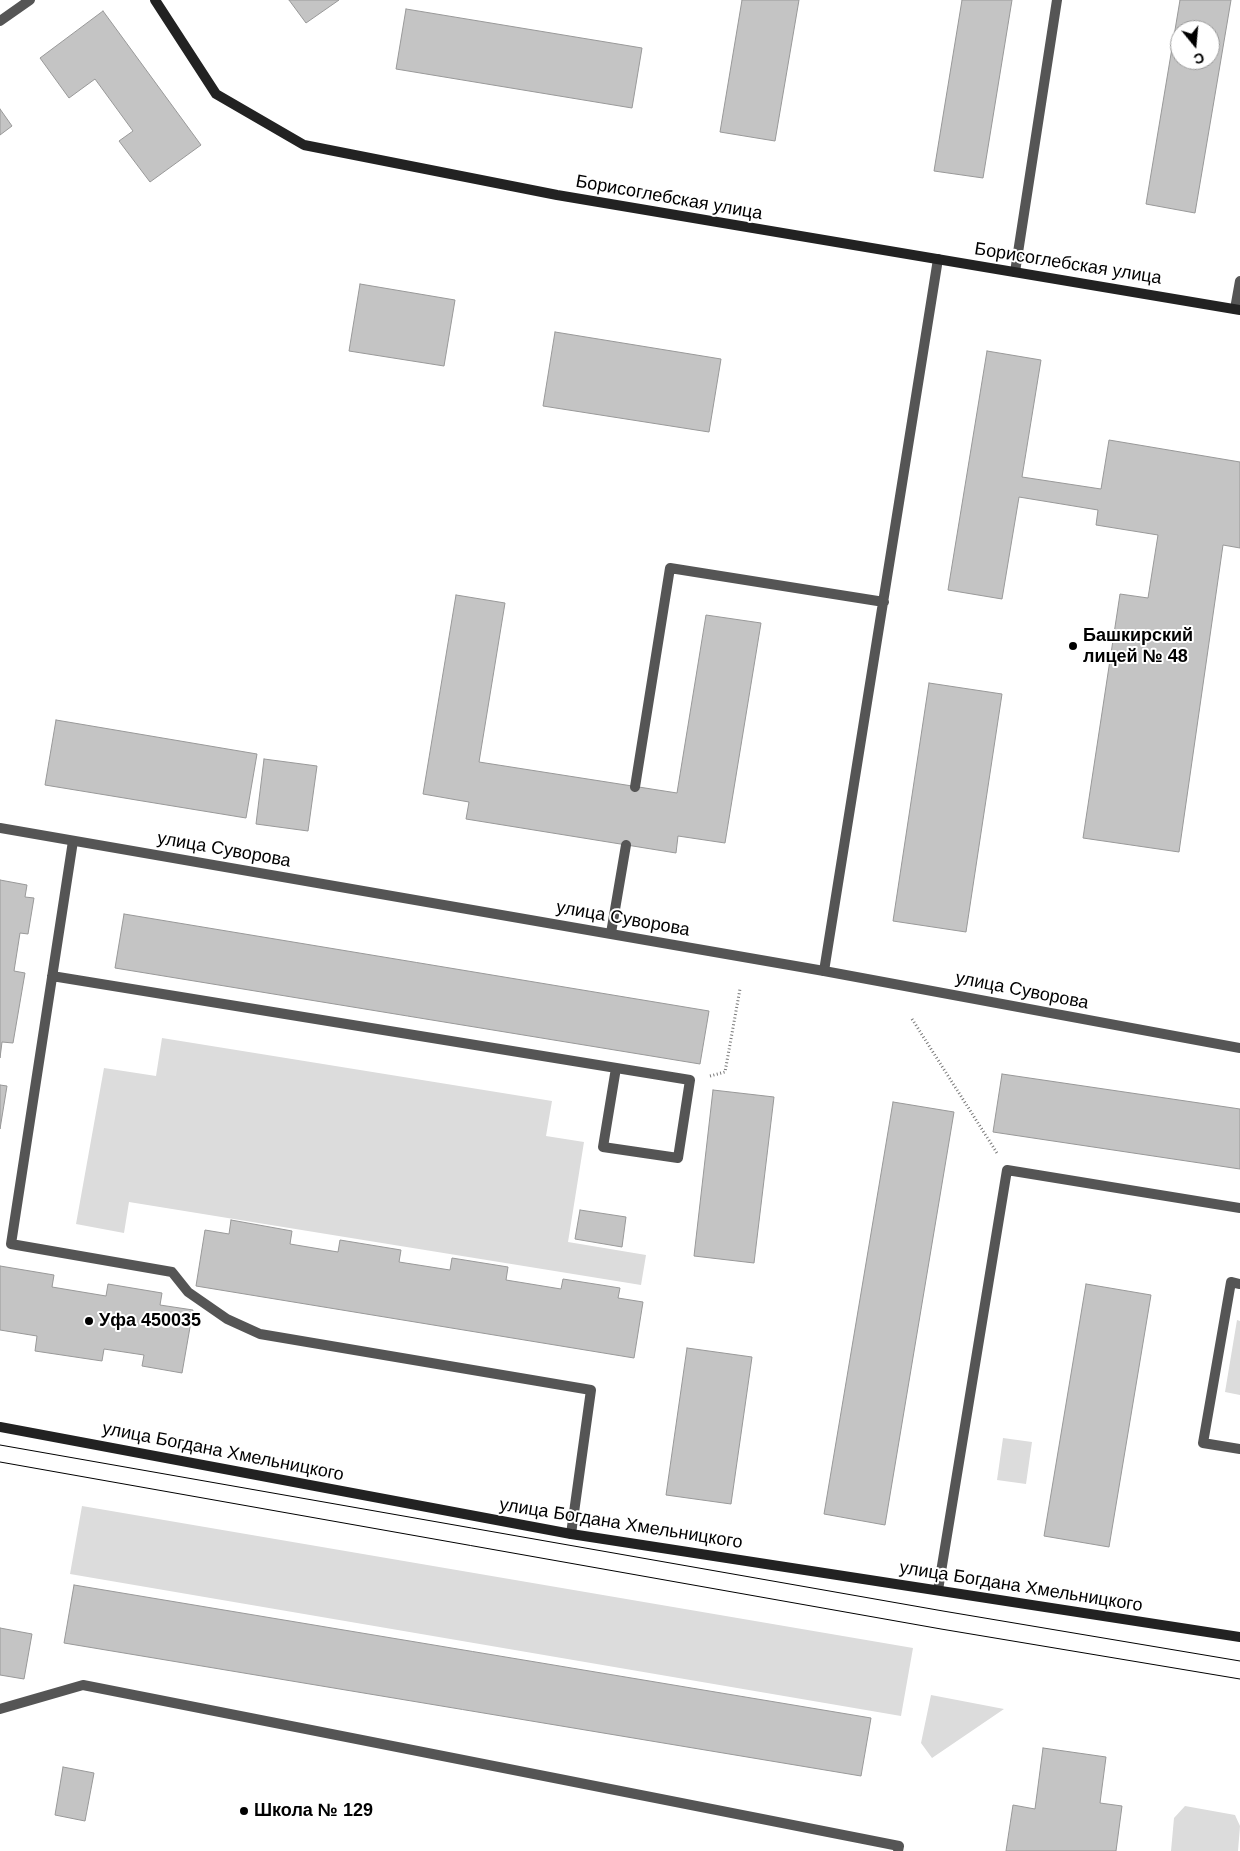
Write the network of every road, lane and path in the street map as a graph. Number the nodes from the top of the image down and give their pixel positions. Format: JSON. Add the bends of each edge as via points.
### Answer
{"nodes":[{"id":1,"x":30,"y":0,"type":"edge"},
{"id":2,"x":155,"y":0,"type":"edge"},
{"id":3,"x":1057,"y":0,"type":"edge"},
{"id":4,"x":0,"y":21,"type":"edge"},
{"id":5,"x":938,"y":259,"type":"junction"},
{"id":6,"x":1016,"y":272,"type":"junction"},
{"id":7,"x":1240,"y":281,"type":"edge"},
{"id":8,"x":1238,"y":309,"type":"edge"},
{"id":9,"x":884,"y":602,"type":"junction"},
{"id":10,"x":635,"y":787,"type":"dead end"},
{"id":11,"x":0,"y":828,"type":"edge"},
{"id":12,"x":73,"y":841,"type":"junction"},
{"id":13,"x":626,"y":845,"type":"dead end"},
{"id":14,"x":610,"y":933,"type":"junction"},
{"id":15,"x":824,"y":971,"type":"junction"},
{"id":16,"x":52,"y":976,"type":"junction"},
{"id":17,"x":740,"y":989,"type":"dead end"},
{"id":18,"x":912,"y":1019,"type":"dead end"},
{"id":19,"x":1240,"y":1048,"type":"edge"},
{"id":20,"x":616,"y":1068,"type":"junction"},
{"id":21,"x":690,"y":1080,"type":"junction"},
{"id":22,"x":1007,"y":1170,"type":"junction"},
{"id":23,"x":1240,"y":1208,"type":"edge"},
{"id":24,"x":0,"y":1242,"type":"edge"},
{"id":25,"x":11,"y":1244,"type":"junction"},
{"id":26,"x":1240,"y":1284,"type":"edge"},
{"id":27,"x":0,"y":1427,"type":"edge"},
{"id":28,"x":1240,"y":1449,"type":"edge"},
{"id":29,"x":571,"y":1534,"type":"junction"},
{"id":30,"x":938,"y":1590,"type":"junction"},
{"id":31,"x":1240,"y":1637,"type":"edge"},
{"id":32,"x":0,"y":1709,"type":"edge"},
{"id":33,"x":898,"y":1851,"type":"edge"}],
"edges":[{"from":1,"to":4,"type":"street"},
{"from":2,"to":5,"type":"main road","name":"Борисоглебская улица","via":[[216,94],[304,145],[557,196]]},
{"from":3,"to":6,"type":"street"},
{"from":5,"to":6,"type":"main road","name":"Борисоглебская улица"},
{"from":5,"to":9,"type":"street"},
{"from":6,"to":8,"type":"main road","name":"Борисоглебская улица"},
{"from":7,"to":8,"type":"street"},
{"from":9,"to":10,"type":"street","via":[[670,568]]},
{"from":9,"to":15,"type":"street"},
{"from":11,"to":12,"type":"street","name":"улица Суворова"},
{"from":12,"to":14,"type":"street","name":"улица Суворова"},
{"from":12,"to":16,"type":"street"},
{"from":13,"to":14,"type":"street"},
{"from":14,"to":15,"type":"street","name":"улица Суворова"},
{"from":15,"to":19,"type":"street","name":"улица Суворова"},
{"from":16,"to":20,"type":"street"},
{"from":16,"to":25,"type":"street"},
{"from":17,"to":21,"type":"path","via":[[726,1072]]},
{"from":18,"to":22,"type":"path"},
{"from":20,"to":21,"type":"street"},
{"from":20,"to":21,"type":"street","via":[[604,1147],[678,1158]]},
{"from":22,"to":23,"type":"street"},
{"from":22,"to":30,"type":"street"},
{"from":24,"to":25,"type":"street"},
{"from":25,"to":29,"type":"street","via":[[172,1272],[188,1292],[227,1319],[260,1334],[590,1390]]},
{"from":26,"to":28,"type":"street","via":[[1231,1282],[1203,1443]]},
{"from":27,"to":29,"type":"main road","name":"улица Богдана Хмельницкого"},
{"from":29,"to":30,"type":"main road","name":"улица Богдана Хмельницкого"},
{"from":30,"to":31,"type":"main road","name":"улица Богдана Хмельницкого"},
{"from":32,"to":33,"type":"street","via":[[83,1685],[899,1846]]}]}
